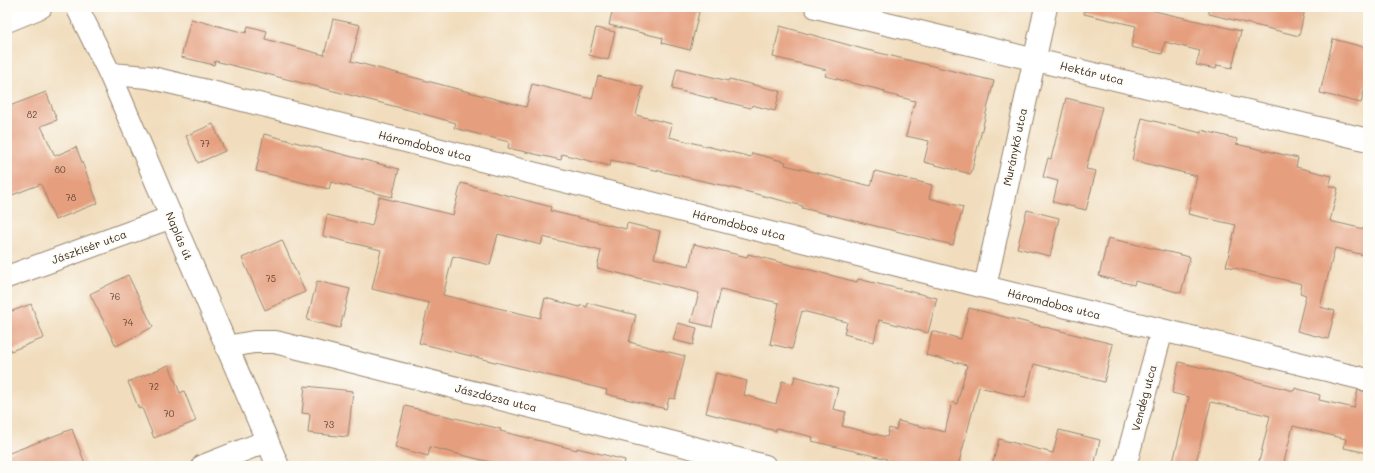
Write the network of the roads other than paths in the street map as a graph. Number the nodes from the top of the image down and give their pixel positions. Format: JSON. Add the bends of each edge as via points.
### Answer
{"nodes":[{"id":1,"x":41,"y":7,"type":"edge"},
{"id":2,"x":77,"y":7,"type":"edge"},
{"id":3,"x":816,"y":7,"type":"edge"},
{"id":4,"x":1046,"y":7,"type":"edge"},
{"id":5,"x":7,"y":21,"type":"edge"},
{"id":6,"x":1034,"y":59,"type":"junction"},
{"id":7,"x":110,"y":74,"type":"junction"},
{"id":8,"x":1368,"y":140,"type":"edge"},
{"id":9,"x":172,"y":217,"type":"junction"},
{"id":10,"x":7,"y":277,"type":"edge"},
{"id":11,"x":985,"y":287,"type":"junction"},
{"id":12,"x":1162,"y":330,"type":"junction"},
{"id":13,"x":226,"y":346,"type":"junction"},
{"id":14,"x":1368,"y":380,"type":"edge"},
{"id":15,"x":267,"y":441,"type":"junction"},
{"id":16,"x":203,"y":466,"type":"edge"},
{"id":17,"x":278,"y":466,"type":"edge"},
{"id":18,"x":765,"y":466,"type":"edge"},
{"id":19,"x":1125,"y":466,"type":"edge"}],
"edges":[{"from":1,"to":5,"type":"street"},
{"from":2,"to":7,"type":"street","name":"Naplás út"},
{"from":3,"to":6,"type":"street","name":"Hektár utca"},
{"from":4,"to":6,"type":"street","name":"Muránykő utca"},
{"from":6,"to":8,"type":"street","name":"Hektár utca"},
{"from":6,"to":11,"type":"street","name":"Muránykő utca"},
{"from":7,"to":9,"type":"street","name":"Naplás út"},
{"from":7,"to":11,"type":"street","name":"Háromdobos utca","via":[[148,77],[211,92]]},
{"from":9,"to":10,"type":"street","name":"Jászkisér utca"},
{"from":9,"to":13,"type":"street","name":"Naplás út"},
{"from":11,"to":12,"type":"street","name":"Háromdobos utca"},
{"from":12,"to":14,"type":"street","name":"Háromdobos utca"},
{"from":12,"to":19,"type":"street","name":"Vendég utca"},
{"from":13,"to":15,"type":"street","name":"Naplás út"},
{"from":13,"to":18,"type":"street","name":"Jászdózsa utca","via":[[275,342]]},
{"from":15,"to":16,"type":"street"},
{"from":15,"to":17,"type":"street","name":"Naplás út"}]}
